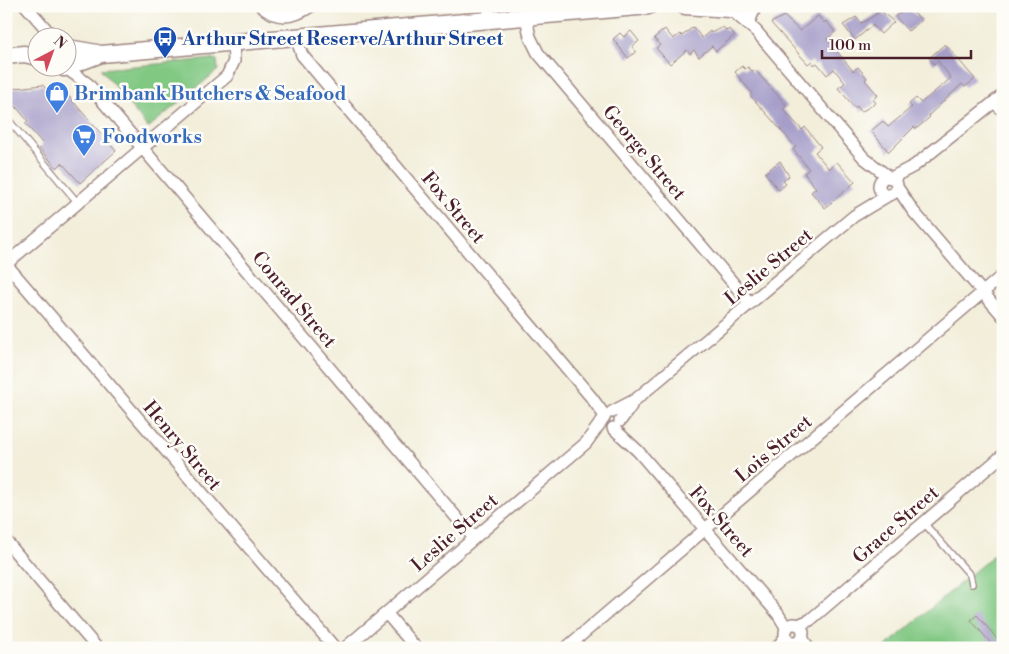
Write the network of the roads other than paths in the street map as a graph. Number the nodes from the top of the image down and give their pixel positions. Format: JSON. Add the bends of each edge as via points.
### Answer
{"nodes":[{"id":1,"x":26,"y":6,"type":"edge"},
{"id":2,"x":261,"y":6,"type":"edge"},
{"id":3,"x":311,"y":6,"type":"edge"},
{"id":4,"x":649,"y":6,"type":"edge"},
{"id":5,"x":685,"y":6,"type":"edge"},
{"id":6,"x":738,"y":11,"type":"edge"},
{"id":7,"x":489,"y":13,"type":"edge"},
{"id":8,"x":526,"y":17,"type":"junction"},
{"id":9,"x":44,"y":28,"type":"edge"},
{"id":10,"x":296,"y":37,"type":"junction"},
{"id":11,"x":233,"y":43,"type":"junction"},
{"id":12,"x":28,"y":55,"type":"edge"},
{"id":13,"x":6,"y":56,"type":"edge"},
{"id":14,"x":78,"y":58,"type":"edge"},
{"id":15,"x":6,"y":64,"type":"edge"},
{"id":16,"x":28,"y":64,"type":"edge"},
{"id":17,"x":78,"y":69,"type":"edge"},
{"id":18,"x":1003,"y":95,"type":"edge"},
{"id":19,"x":993,"y":104,"type":"junction"},
{"id":20,"x":1003,"y":116,"type":"edge"},
{"id":21,"x":6,"y":117,"type":"edge"},
{"id":22,"x":143,"y":149,"type":"junction"},
{"id":23,"x":864,"y":158,"type":"junction"},
{"id":24,"x":894,"y":182,"type":"junction"},
{"id":25,"x":879,"y":186,"type":"junction"},
{"id":26,"x":888,"y":196,"type":"junction"},
{"id":27,"x":78,"y":203,"type":"junction"},
{"id":28,"x":913,"y":211,"type":"junction"},
{"id":29,"x":854,"y":216,"type":"junction"},
{"id":30,"x":6,"y":264,"type":"edge"},
{"id":31,"x":1003,"y":275,"type":"edge"},
{"id":32,"x":983,"y":292,"type":"junction"},
{"id":33,"x":750,"y":303,"type":"junction"},
{"id":34,"x":1003,"y":316,"type":"edge"},
{"id":35,"x":612,"y":420,"type":"junction"},
{"id":36,"x":1003,"y":455,"type":"edge"},
{"id":37,"x":924,"y":522,"type":"junction"},
{"id":38,"x":706,"y":529,"type":"junction"},
{"id":39,"x":474,"y":538,"type":"junction"},
{"id":40,"x":6,"y":541,"type":"edge"},
{"id":41,"x":972,"y":584,"type":"dead end"},
{"id":42,"x":386,"y":614,"type":"junction"},
{"id":43,"x":797,"y":636,"type":"edge"},
{"id":44,"x":97,"y":648,"type":"edge"},
{"id":45,"x":335,"y":648,"type":"edge"},
{"id":46,"x":345,"y":648,"type":"edge"},
{"id":47,"x":416,"y":648,"type":"edge"},
{"id":48,"x":566,"y":648,"type":"edge"},
{"id":49,"x":777,"y":648,"type":"edge"}],
"edges":[{"from":1,"to":9,"type":"street"},
{"from":2,"to":3,"type":"street","via":[[279,16],[297,14]]},
{"from":4,"to":8,"type":"street"},
{"from":5,"to":6,"type":"street"},
{"from":6,"to":23,"type":"street"},
{"from":7,"to":8,"type":"street"},
{"from":7,"to":10,"type":"street"},
{"from":8,"to":33,"type":"street","name":"George Street","via":[[530,37],[538,53]]},
{"from":10,"to":11,"type":"street"},
{"from":10,"to":35,"type":"street","name":"Fox Street","via":[[302,55]]},
{"from":11,"to":14,"type":"street"},
{"from":11,"to":22,"type":"street","via":[[234,61],[228,76]]},
{"from":12,"to":13,"type":"street"},
{"from":15,"to":16,"type":"street"},
{"from":17,"to":22,"type":"street","name":"Conrad Street"},
{"from":18,"to":19,"type":"street"},
{"from":19,"to":20,"type":"lane"},
{"from":19,"to":24,"type":"street"},
{"from":21,"to":27,"type":"lane"},
{"from":22,"to":27,"type":"street"},
{"from":22,"to":39,"type":"street","name":"Conrad Street"},
{"from":23,"to":24,"type":"street"},
{"from":23,"to":25,"type":"street"},
{"from":24,"to":25,"type":"street","via":[[882,180]]},
{"from":24,"to":26,"type":"street","via":[[896,192]]},
{"from":24,"to":28,"type":"street"},
{"from":25,"to":26,"type":"street","via":[[882,194]]},
{"from":25,"to":29,"type":"street","name":"Leslie Street"},
{"from":26,"to":28,"type":"street"},
{"from":26,"to":29,"type":"street","name":"Leslie Street"},
{"from":27,"to":30,"type":"street"},
{"from":28,"to":32,"type":"street"},
{"from":29,"to":33,"type":"street","name":"Leslie Street"},
{"from":30,"to":45,"type":"street","name":"Henry Street"},
{"from":31,"to":32,"type":"street","name":"Lois Street"},
{"from":32,"to":34,"type":"street"},
{"from":32,"to":38,"type":"street","name":"Lois Street"},
{"from":33,"to":35,"type":"street","name":"Leslie Street"},
{"from":35,"to":38,"type":"street","name":"Fox Street"},
{"from":35,"to":39,"type":"street","name":"Leslie Street"},
{"from":36,"to":37,"type":"street","name":"Grace Street"},
{"from":37,"to":41,"type":"lane","via":[[970,575]]},
{"from":37,"to":43,"type":"street","name":"Grace Street","via":[[810,620]]},
{"from":38,"to":43,"type":"street","name":"Fox Street"},
{"from":38,"to":48,"type":"street","name":"Lois Street"},
{"from":39,"to":42,"type":"street","name":"Leslie Street"},
{"from":40,"to":44,"type":"street"},
{"from":42,"to":46,"type":"street","name":"Leslie Street"},
{"from":42,"to":47,"type":"street"},
{"from":43,"to":49,"type":"street"}]}
